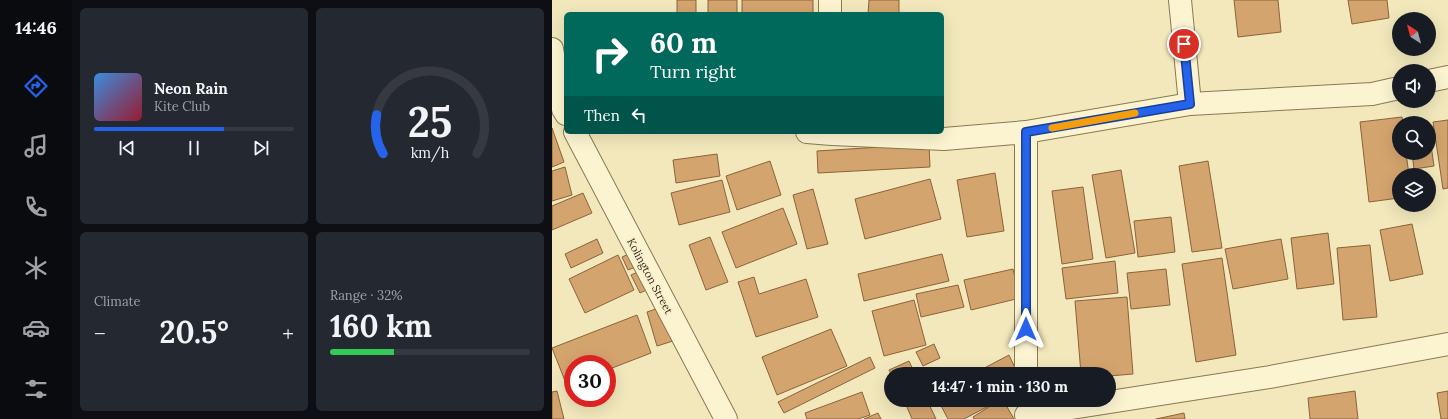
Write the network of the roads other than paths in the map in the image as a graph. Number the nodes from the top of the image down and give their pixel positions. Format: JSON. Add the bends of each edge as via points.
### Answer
{"nodes":[{"id":1,"x":830,"y":0,"type":"edge"},
{"id":2,"x":1180,"y":0,"type":"edge"},
{"id":3,"x":830,"y":12,"type":"edge"},
{"id":4,"x":552,"y":49,"type":"edge"},
{"id":5,"x":1448,"y":77,"type":"edge"},
{"id":6,"x":1436,"y":80,"type":"edge"},
{"id":7,"x":1392,"y":90,"type":"edge"},
{"id":8,"x":1190,"y":104,"type":"junction"},
{"id":9,"x":562,"y":110,"type":"edge"},
{"id":10,"x":1026,"y":132,"type":"junction"},
{"id":11,"x":576,"y":134,"type":"edge"},
{"id":12,"x":851,"y":134,"type":"edge"},
{"id":13,"x":1448,"y":344,"type":"edge"},
{"id":14,"x":1026,"y":367,"type":"edge"},
{"id":15,"x":1026,"y":411,"type":"edge"},
{"id":16,"x":726,"y":419,"type":"edge"}],
"edges":[{"from":1,"to":3,"type":"street"},
{"from":2,"to":8,"type":"street"},
{"from":4,"to":9,"type":"street"},
{"from":5,"to":6,"type":"street"},
{"from":7,"to":8,"type":"street","via":[[1372,94]]},
{"from":8,"to":10,"type":"street"},
{"from":10,"to":12,"type":"street","via":[[944,139]]},
{"from":10,"to":14,"type":"street"},
{"from":11,"to":16,"type":"street","name":"Kolington Street"},
{"from":13,"to":15,"type":"street","via":[[1270,377]]}]}
